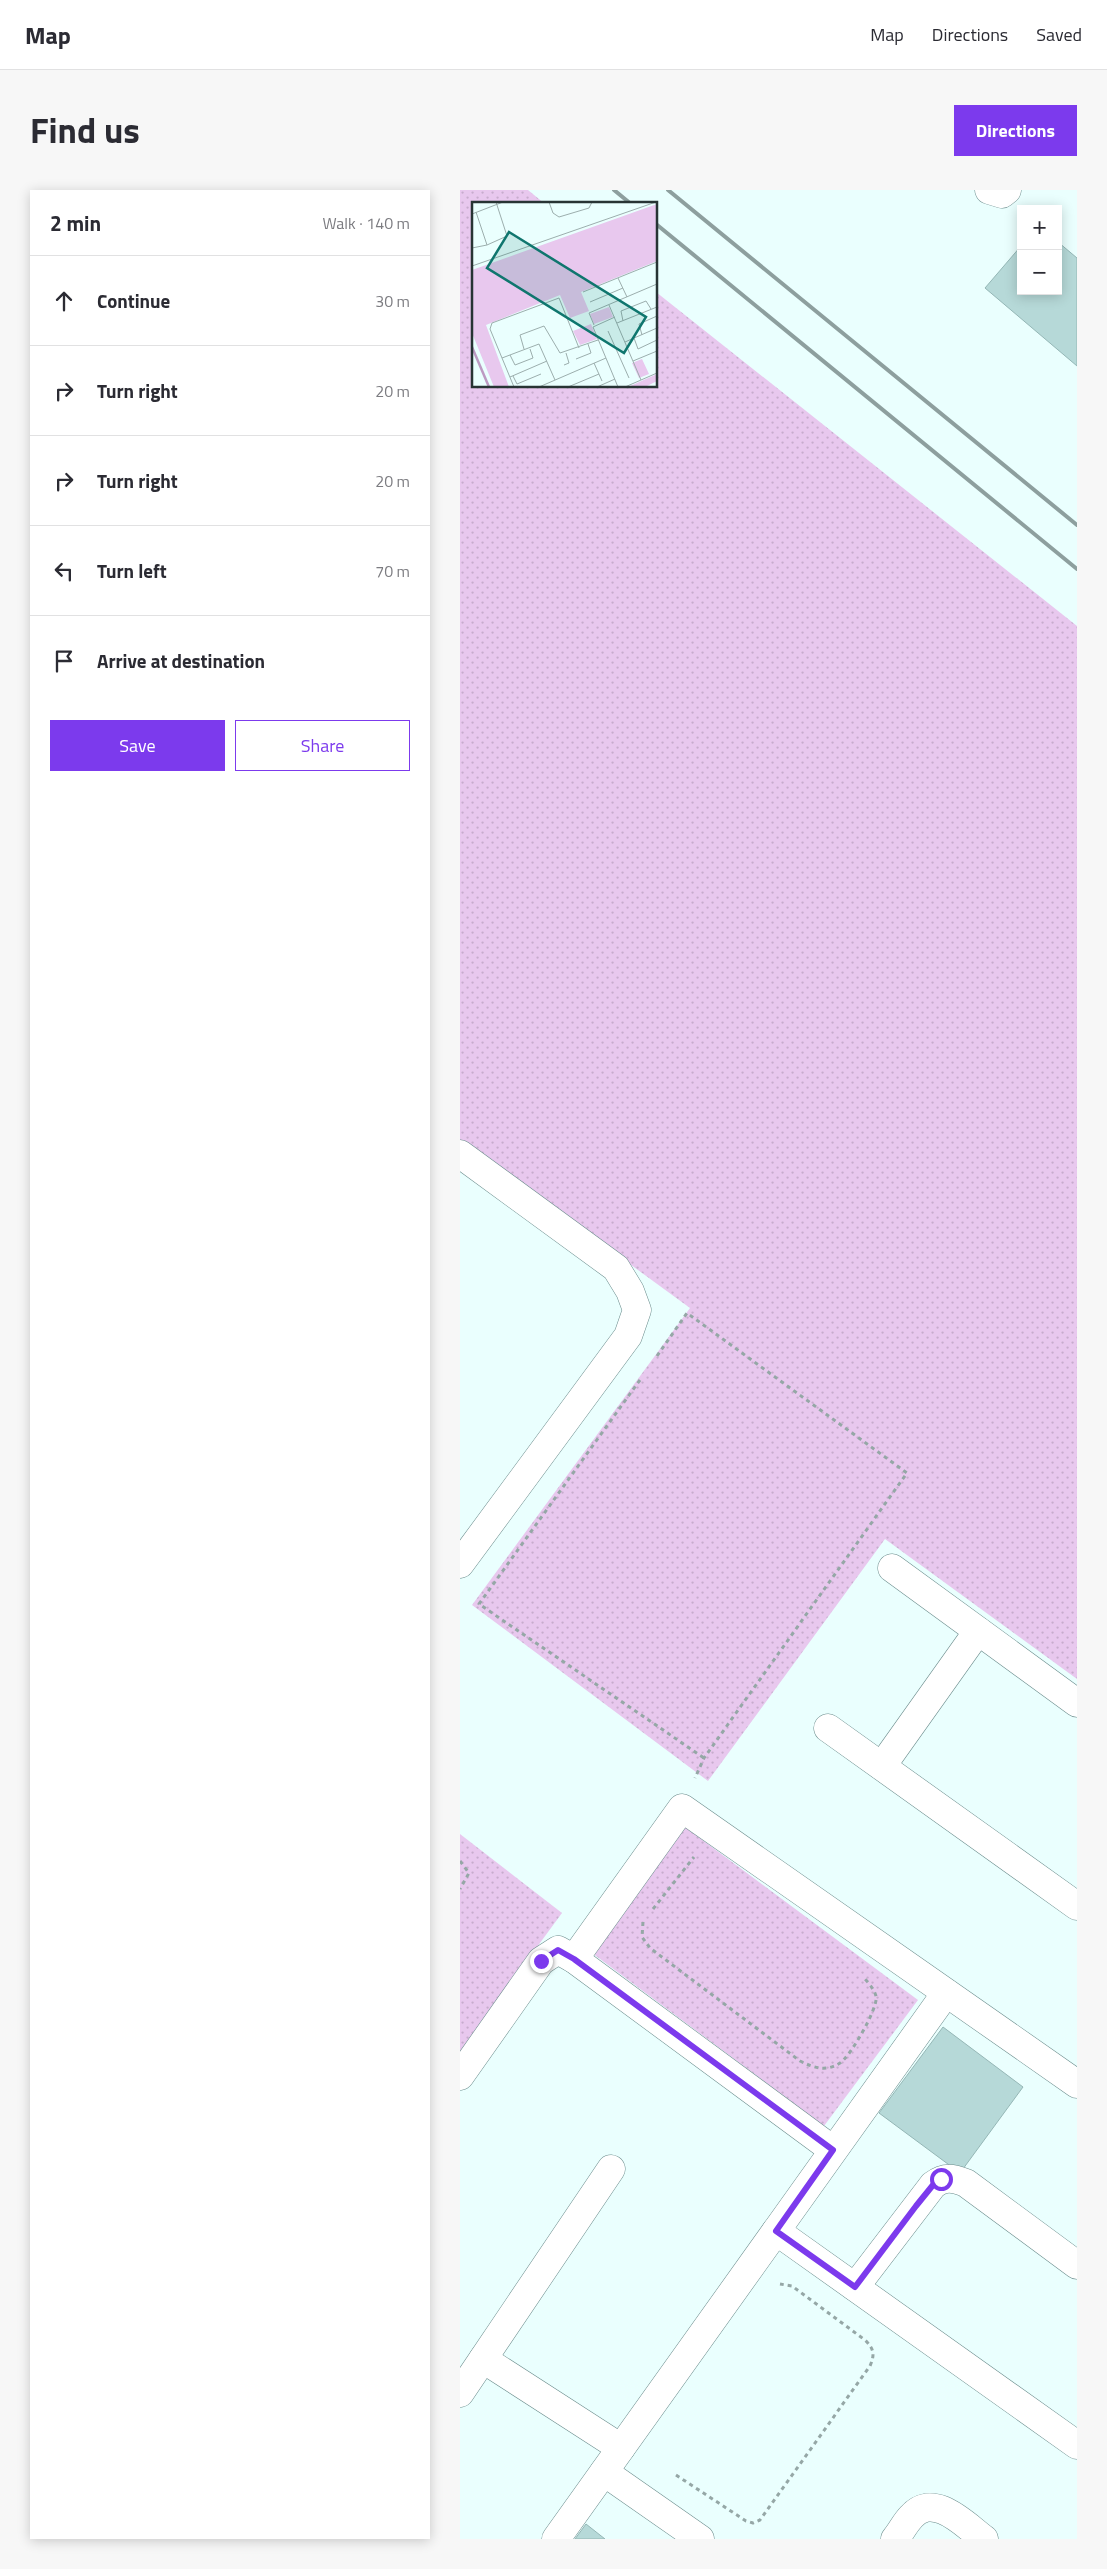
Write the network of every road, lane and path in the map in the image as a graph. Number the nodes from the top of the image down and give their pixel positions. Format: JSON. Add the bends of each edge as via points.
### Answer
{"nodes":[{"id":1,"x":989,"y":190,"type":"edge"},
{"id":2,"x":1007,"y":190,"type":"edge"},
{"id":3,"x":460,"y":1154,"type":"edge"},
{"id":4,"x":653,"y":1362,"type":"dead end"},
{"id":5,"x":641,"y":1378,"type":"dead end"},
{"id":6,"x":460,"y":1564,"type":"edge"},
{"id":7,"x":892,"y":1568,"type":"dead end"},
{"id":8,"x":978,"y":1631,"type":"junction"},
{"id":9,"x":1077,"y":1702,"type":"edge"},
{"id":10,"x":828,"y":1728,"type":"dead end"},
{"id":11,"x":882,"y":1766,"type":"junction"},
{"id":12,"x":668,"y":1828,"type":"junction"},
{"id":13,"x":460,"y":1861,"type":"edge"},
{"id":14,"x":460,"y":1889,"type":"edge"},
{"id":15,"x":1077,"y":1906,"type":"edge"},
{"id":16,"x":574,"y":1959,"type":"junction"},
{"id":17,"x":861,"y":1976,"type":"dead end"},
{"id":18,"x":946,"y":1992,"type":"junction"},
{"id":19,"x":460,"y":2076,"type":"edge"},
{"id":20,"x":1077,"y":2084,"type":"edge"},
{"id":21,"x":833,"y":2150,"type":"junction"},
{"id":22,"x":611,"y":2169,"type":"dead end"},
{"id":23,"x":776,"y":2231,"type":"junction"},
{"id":24,"x":1077,"y":2266,"type":"edge"},
{"id":25,"x":777,"y":2285,"type":"dead end"},
{"id":26,"x":855,"y":2287,"type":"junction"},
{"id":27,"x":483,"y":2359,"type":"junction"},
{"id":28,"x":460,"y":2393,"type":"edge"},
{"id":29,"x":1077,"y":2445,"type":"edge"},
{"id":30,"x":621,"y":2448,"type":"junction"},
{"id":31,"x":604,"y":2472,"type":"junction"},
{"id":32,"x":676,"y":2475,"type":"dead end"},
{"id":33,"x":556,"y":2539,"type":"edge"},
{"id":34,"x":700,"y":2539,"type":"edge"},
{"id":35,"x":895,"y":2539,"type":"edge"},
{"id":36,"x":984,"y":2539,"type":"edge"}],
"edges":[{"from":1,"to":2,"type":"street","via":[[1002,194]]},
{"from":3,"to":6,"type":"street","via":[[616,1268],[630,1290],[637,1310],[628,1336]]},
{"from":4,"to":5,"type":"path","via":[[687,1313],[907,1473],[704,1758],[479,1604]]},
{"from":7,"to":8,"type":"street"},
{"from":8,"to":9,"type":"street"},
{"from":8,"to":11,"type":"street"},
{"from":10,"to":11,"type":"street"},
{"from":11,"to":15,"type":"street"},
{"from":12,"to":16,"type":"street"},
{"from":12,"to":17,"type":"path","via":[[698,1851],[642,1924],[642,1937],[650,1948],[815,2069],[829,2068],[842,2062],[875,2009],[876,1996],[869,1982]]},
{"from":12,"to":18,"type":"street","via":[[682,1808]]},
{"from":13,"to":14,"type":"path","via":[[469,1873]]},
{"from":16,"to":19,"type":"street","via":[[558,1950],[541,1961]]},
{"from":16,"to":21,"type":"street"},
{"from":18,"to":20,"type":"street"},
{"from":18,"to":21,"type":"street"},
{"from":21,"to":23,"type":"street"},
{"from":22,"to":27,"type":"street"},
{"from":23,"to":26,"type":"street"},
{"from":23,"to":30,"type":"street"},
{"from":24,"to":26,"type":"street","via":[[966,2183],[952,2178],[941,2179],[933,2185]]},
{"from":25,"to":32,"type":"path","via":[[792,2286],[865,2340],[874,2350],[870,2366],[760,2520],[746,2521]]},
{"from":26,"to":29,"type":"street"},
{"from":27,"to":28,"type":"street"},
{"from":27,"to":30,"type":"street"},
{"from":30,"to":31,"type":"street"},
{"from":31,"to":33,"type":"street"},
{"from":31,"to":34,"type":"street"},
{"from":35,"to":36,"type":"street","via":[[912,2515],[930,2506],[941,2508]]}]}
